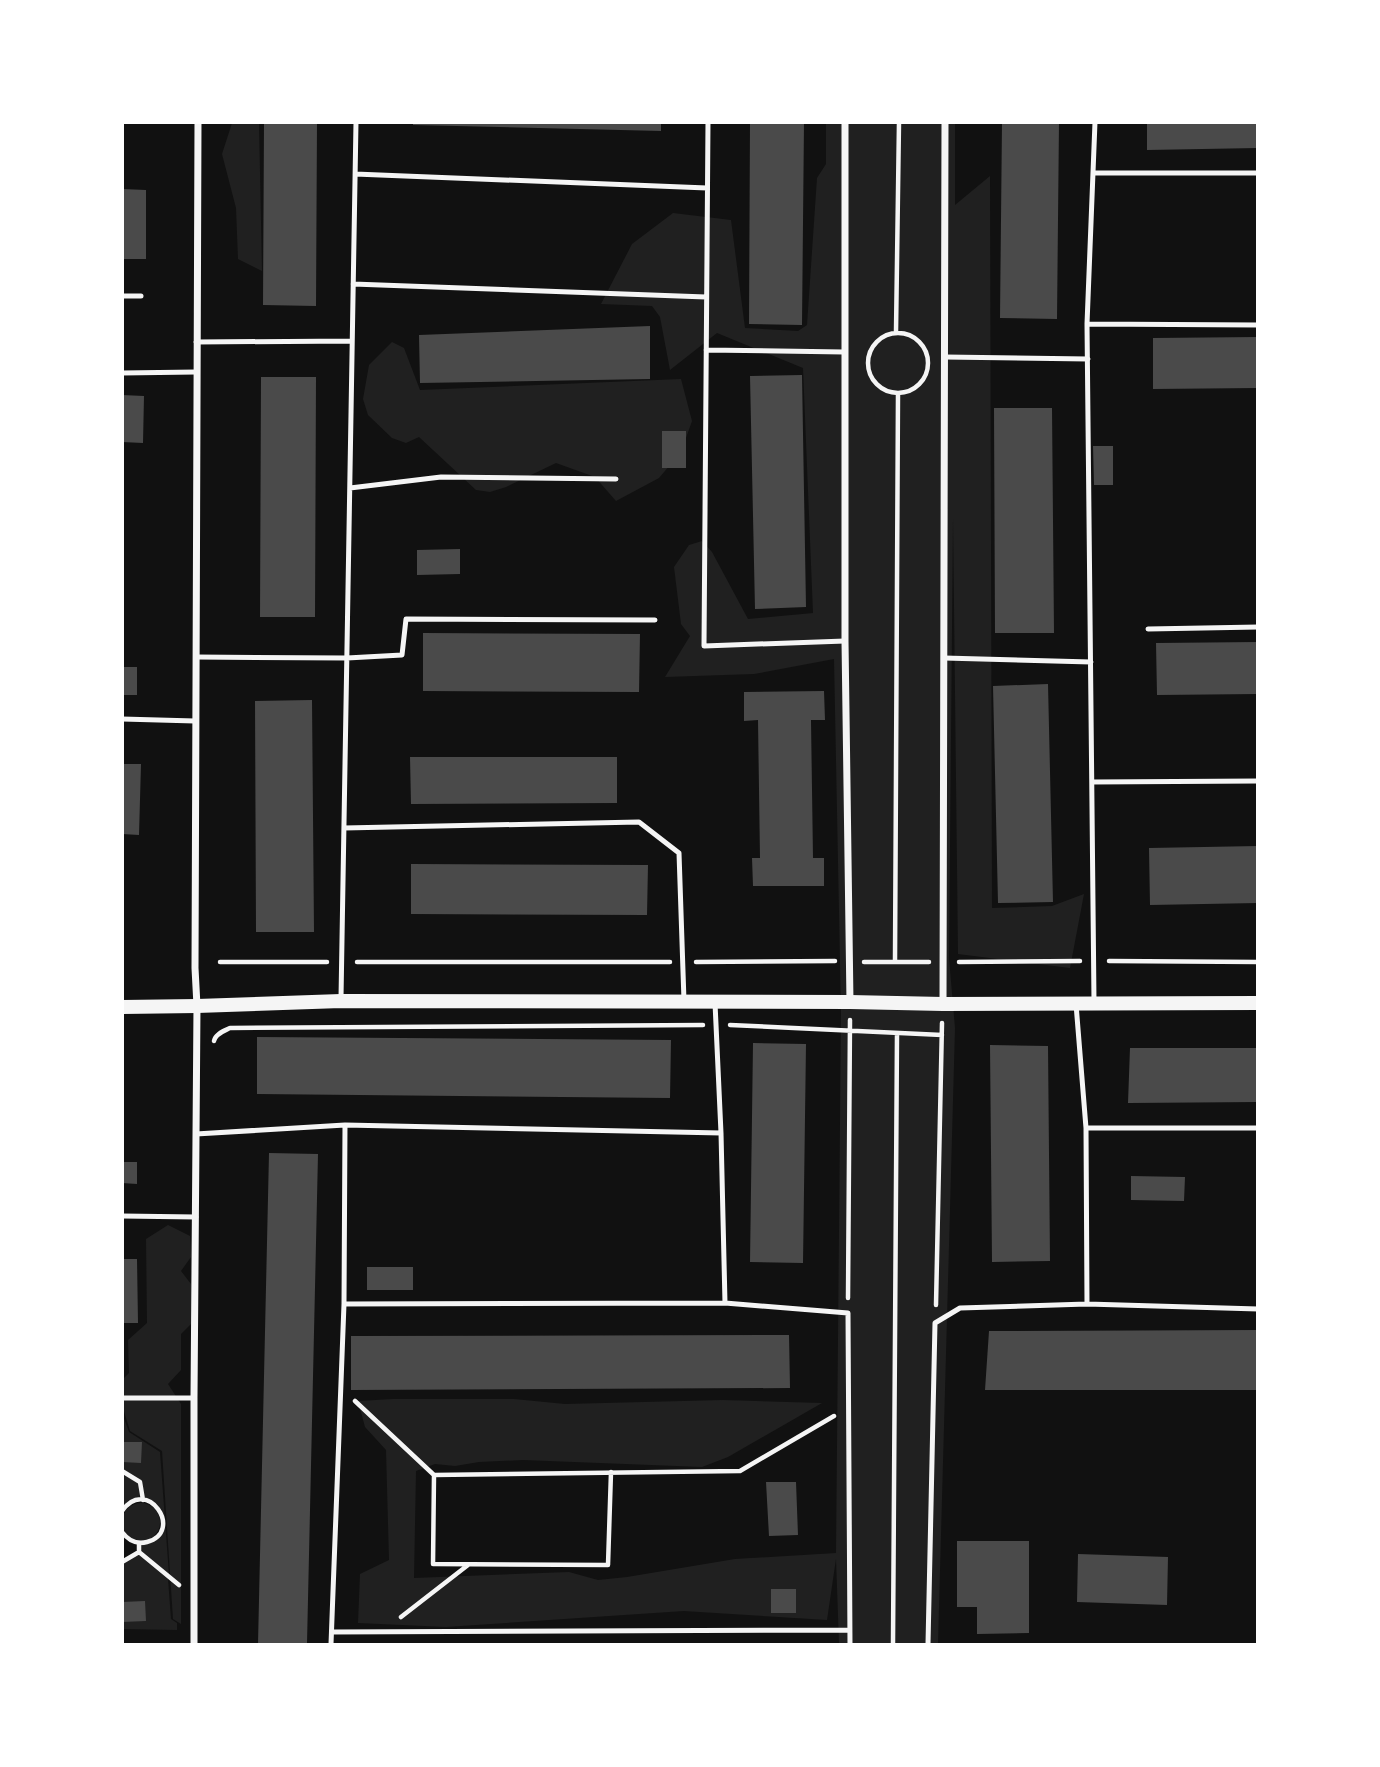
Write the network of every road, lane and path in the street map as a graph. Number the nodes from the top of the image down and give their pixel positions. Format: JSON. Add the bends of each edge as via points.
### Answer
{"nodes":[{"id":1,"x":198,"y":122,"type":"edge"},
{"id":2,"x":356,"y":122,"type":"edge"},
{"id":3,"x":708,"y":122,"type":"edge"},
{"id":4,"x":845,"y":122,"type":"edge"},
{"id":5,"x":899,"y":122,"type":"edge"},
{"id":6,"x":945,"y":122,"type":"edge"},
{"id":7,"x":1095,"y":122,"type":"edge"},
{"id":8,"x":1093,"y":173,"type":"junction"},
{"id":9,"x":1258,"y":173,"type":"edge"},
{"id":10,"x":355,"y":174,"type":"junction"},
{"id":11,"x":706,"y":188,"type":"junction"},
{"id":12,"x":353,"y":284,"type":"junction"},
{"id":13,"x":122,"y":296,"type":"edge"},
{"id":14,"x":141,"y":296,"type":"dead end"},
{"id":15,"x":706,"y":297,"type":"junction"},
{"id":16,"x":1087,"y":324,"type":"junction"},
{"id":17,"x":1258,"y":325,"type":"edge"},
{"id":18,"x":896,"y":332,"type":"junction"},
{"id":19,"x":352,"y":341,"type":"junction"},
{"id":20,"x":197,"y":342,"type":"junction"},
{"id":21,"x":706,"y":350,"type":"junction"},
{"id":22,"x":844,"y":352,"type":"junction"},
{"id":23,"x":946,"y":357,"type":"junction"},
{"id":24,"x":1088,"y":359,"type":"junction"},
{"id":25,"x":196,"y":372,"type":"junction"},
{"id":26,"x":122,"y":373,"type":"edge"},
{"id":27,"x":898,"y":393,"type":"junction"},
{"id":28,"x":616,"y":479,"type":"dead end"},
{"id":29,"x":350,"y":488,"type":"junction"},
{"id":30,"x":655,"y":621,"type":"dead end"},
{"id":31,"x":1258,"y":627,"type":"edge"},
{"id":32,"x":1148,"y":628,"type":"dead end"},
{"id":33,"x":845,"y":642,"type":"junction"},
{"id":34,"x":196,"y":657,"type":"junction"},
{"id":35,"x":346,"y":658,"type":"junction"},
{"id":36,"x":944,"y":658,"type":"junction"},
{"id":37,"x":1091,"y":662,"type":"junction"},
{"id":38,"x":122,"y":719,"type":"edge"},
{"id":39,"x":195,"y":721,"type":"junction"},
{"id":40,"x":1258,"y":781,"type":"edge"},
{"id":41,"x":1092,"y":782,"type":"junction"},
{"id":42,"x":344,"y":828,"type":"junction"},
{"id":43,"x":849,"y":961,"type":"junction"},
{"id":44,"x":220,"y":962,"type":"dead end"},
{"id":45,"x":341,"y":962,"type":"junction"},
{"id":46,"x":682,"y":962,"type":"junction"},
{"id":47,"x":341,"y":1001,"type":"junction"},
{"id":48,"x":684,"y":1002,"type":"junction"},
{"id":49,"x":715,"y":1002,"type":"junction"},
{"id":50,"x":850,"y":1002,"type":"junction"},
{"id":51,"x":1258,"y":1003,"type":"edge"},
{"id":52,"x":943,"y":1004,"type":"junction"},
{"id":53,"x":1076,"y":1004,"type":"junction"},
{"id":54,"x":1094,"y":1004,"type":"junction"},
{"id":55,"x":197,"y":1006,"type":"junction"},
{"id":56,"x":122,"y":1007,"type":"edge"},
{"id":57,"x":716,"y":1025,"type":"junction"},
{"id":58,"x":850,"y":1030,"type":"junction"},
{"id":59,"x":897,"y":1033,"type":"junction"},
{"id":60,"x":942,"y":1035,"type":"junction"},
{"id":61,"x":212,"y":1047,"type":"dead end"},
{"id":62,"x":345,"y":1125,"type":"junction"},
{"id":63,"x":1086,"y":1128,"type":"junction"},
{"id":64,"x":1258,"y":1128,"type":"edge"},
{"id":65,"x":721,"y":1133,"type":"junction"},
{"id":66,"x":196,"y":1134,"type":"junction"},
{"id":67,"x":122,"y":1216,"type":"edge"},
{"id":68,"x":195,"y":1217,"type":"junction"},
{"id":69,"x":725,"y":1303,"type":"junction"},
{"id":70,"x":344,"y":1304,"type":"junction"},
{"id":71,"x":1087,"y":1304,"type":"junction"},
{"id":72,"x":1258,"y":1309,"type":"edge"},
{"id":73,"x":848,"y":1312,"type":"junction"},
{"id":74,"x":935,"y":1323,"type":"junction"},
{"id":75,"x":341,"y":1388,"type":"junction"},
{"id":76,"x":122,"y":1398,"type":"edge"},
{"id":77,"x":194,"y":1398,"type":"junction"},
{"id":78,"x":849,"y":1408,"type":"junction"},
{"id":79,"x":122,"y":1471,"type":"edge"},
{"id":80,"x":611,"y":1472,"type":"junction"},
{"id":81,"x":434,"y":1475,"type":"junction"},
{"id":82,"x":143,"y":1500,"type":"junction"},
{"id":83,"x":122,"y":1511,"type":"edge"},
{"id":84,"x":122,"y":1532,"type":"edge"},
{"id":85,"x":139,"y":1543,"type":"junction"},
{"id":86,"x":139,"y":1552,"type":"junction"},
{"id":87,"x":122,"y":1562,"type":"edge"},
{"id":88,"x":468,"y":1564,"type":"junction"},
{"id":89,"x":179,"y":1585,"type":"dead end"},
{"id":90,"x":850,"y":1630,"type":"junction"},
{"id":91,"x":332,"y":1633,"type":"junction"},
{"id":92,"x":381,"y":1633,"type":"junction"},
{"id":93,"x":194,"y":1644,"type":"edge"},
{"id":94,"x":331,"y":1644,"type":"edge"},
{"id":95,"x":850,"y":1644,"type":"edge"},
{"id":96,"x":893,"y":1644,"type":"edge"},
{"id":97,"x":928,"y":1644,"type":"edge"}],
"edges":[{"from":1,"to":20,"type":"street"},
{"from":2,"to":10,"type":"lane"},
{"from":3,"to":11,"type":"lane"},
{"from":4,"to":22,"type":"street"},
{"from":5,"to":18,"type":"path"},
{"from":6,"to":23,"type":"street"},
{"from":7,"to":8,"type":"lane"},
{"from":8,"to":9,"type":"lane"},
{"from":8,"to":16,"type":"lane"},
{"from":10,"to":11,"type":"lane"},
{"from":10,"to":12,"type":"lane"},
{"from":11,"to":15,"type":"lane"},
{"from":12,"to":15,"type":"lane"},
{"from":12,"to":19,"type":"lane"},
{"from":13,"to":14,"type":"lane"},
{"from":15,"to":21,"type":"lane"},
{"from":16,"to":17,"type":"lane"},
{"from":16,"to":24,"type":"lane"},
{"from":18,"to":27,"type":"path","via":[[877,341],[868,360],[877,384]]},
{"from":18,"to":27,"type":"path","via":[[914,337],[928,358],[925,378],[909,391]]},
{"from":19,"to":20,"type":"lane"},
{"from":19,"to":29,"type":"lane"},
{"from":20,"to":25,"type":"street"},
{"from":21,"to":22,"type":"lane"},
{"from":21,"to":33,"type":"lane","via":[[704,646]]},
{"from":22,"to":33,"type":"street"},
{"from":23,"to":24,"type":"lane"},
{"from":23,"to":36,"type":"street"},
{"from":24,"to":37,"type":"lane"},
{"from":25,"to":26,"type":"lane"},
{"from":25,"to":34,"type":"street"},
{"from":27,"to":43,"type":"path","via":[[895,962]]},
{"from":28,"to":29,"type":"lane","via":[[441,477]]},
{"from":29,"to":35,"type":"lane"},
{"from":30,"to":35,"type":"lane","via":[[406,619],[402,655]]},
{"from":31,"to":32,"type":"lane"},
{"from":33,"to":43,"type":"street"},
{"from":34,"to":35,"type":"lane"},
{"from":34,"to":39,"type":"street"},
{"from":35,"to":42,"type":"lane"},
{"from":36,"to":37,"type":"lane"},
{"from":36,"to":52,"type":"street"},
{"from":37,"to":41,"type":"lane"},
{"from":38,"to":39,"type":"lane"},
{"from":39,"to":55,"type":"street"},
{"from":40,"to":41,"type":"lane"},
{"from":41,"to":54,"type":"lane"},
{"from":42,"to":45,"type":"lane"},
{"from":42,"to":46,"type":"lane","via":[[639,822],[680,853]]},
{"from":43,"to":46,"type":"path"},
{"from":43,"to":50,"type":"street"},
{"from":44,"to":45,"type":"path"},
{"from":45,"to":46,"type":"path"},
{"from":45,"to":47,"type":"lane"},
{"from":46,"to":48,"type":"lane"},
{"from":47,"to":48,"type":"main road"},
{"from":47,"to":55,"type":"main road"},
{"from":48,"to":49,"type":"main road"},
{"from":49,"to":50,"type":"main road"},
{"from":49,"to":57,"type":"lane"},
{"from":50,"to":52,"type":"main road"},
{"from":50,"to":58,"type":"path"},
{"from":51,"to":54,"type":"main road"},
{"from":52,"to":53,"type":"main road"},
{"from":52,"to":60,"type":"path"},
{"from":53,"to":54,"type":"main road"},
{"from":53,"to":63,"type":"lane"},
{"from":55,"to":56,"type":"main road"},
{"from":55,"to":66,"type":"street"},
{"from":57,"to":58,"type":"path"},
{"from":57,"to":61,"type":"path","via":[[230,1028],[214,1038]]},
{"from":57,"to":65,"type":"lane"},
{"from":58,"to":59,"type":"path"},
{"from":58,"to":73,"type":"path"},
{"from":59,"to":60,"type":"path"},
{"from":59,"to":96,"type":"path"},
{"from":60,"to":74,"type":"path"},
{"from":62,"to":65,"type":"lane"},
{"from":62,"to":66,"type":"lane"},
{"from":62,"to":70,"type":"lane"},
{"from":63,"to":64,"type":"lane"},
{"from":63,"to":71,"type":"lane"},
{"from":65,"to":69,"type":"lane"},
{"from":66,"to":68,"type":"street"},
{"from":67,"to":68,"type":"lane"},
{"from":68,"to":77,"type":"street"},
{"from":69,"to":70,"type":"lane"},
{"from":69,"to":73,"type":"lane"},
{"from":70,"to":75,"type":"lane"},
{"from":71,"to":72,"type":"lane"},
{"from":71,"to":74,"type":"lane","via":[[960,1308]]},
{"from":73,"to":78,"type":"lane"},
{"from":74,"to":97,"type":"lane"},
{"from":75,"to":81,"type":"path"},
{"from":75,"to":91,"type":"lane"},
{"from":76,"to":77,"type":"lane"},
{"from":77,"to":93,"type":"street"},
{"from":78,"to":80,"type":"path","via":[[740,1471]]},
{"from":78,"to":90,"type":"lane"},
{"from":79,"to":82,"type":"path","via":[[140,1482]]},
{"from":80,"to":81,"type":"path"},
{"from":80,"to":88,"type":"path","via":[[608,1565]]},
{"from":81,"to":88,"type":"path","via":[[433,1564]]},
{"from":82,"to":83,"type":"path"},
{"from":82,"to":85,"type":"path","via":[[158,1507],[163,1527],[155,1539]]},
{"from":84,"to":85,"type":"path"},
{"from":85,"to":86,"type":"path"},
{"from":86,"to":87,"type":"path"},
{"from":86,"to":89,"type":"path"},
{"from":88,"to":92,"type":"path"},
{"from":90,"to":92,"type":"lane"},
{"from":90,"to":95,"type":"lane"},
{"from":91,"to":92,"type":"lane"},
{"from":91,"to":94,"type":"lane"}]}
